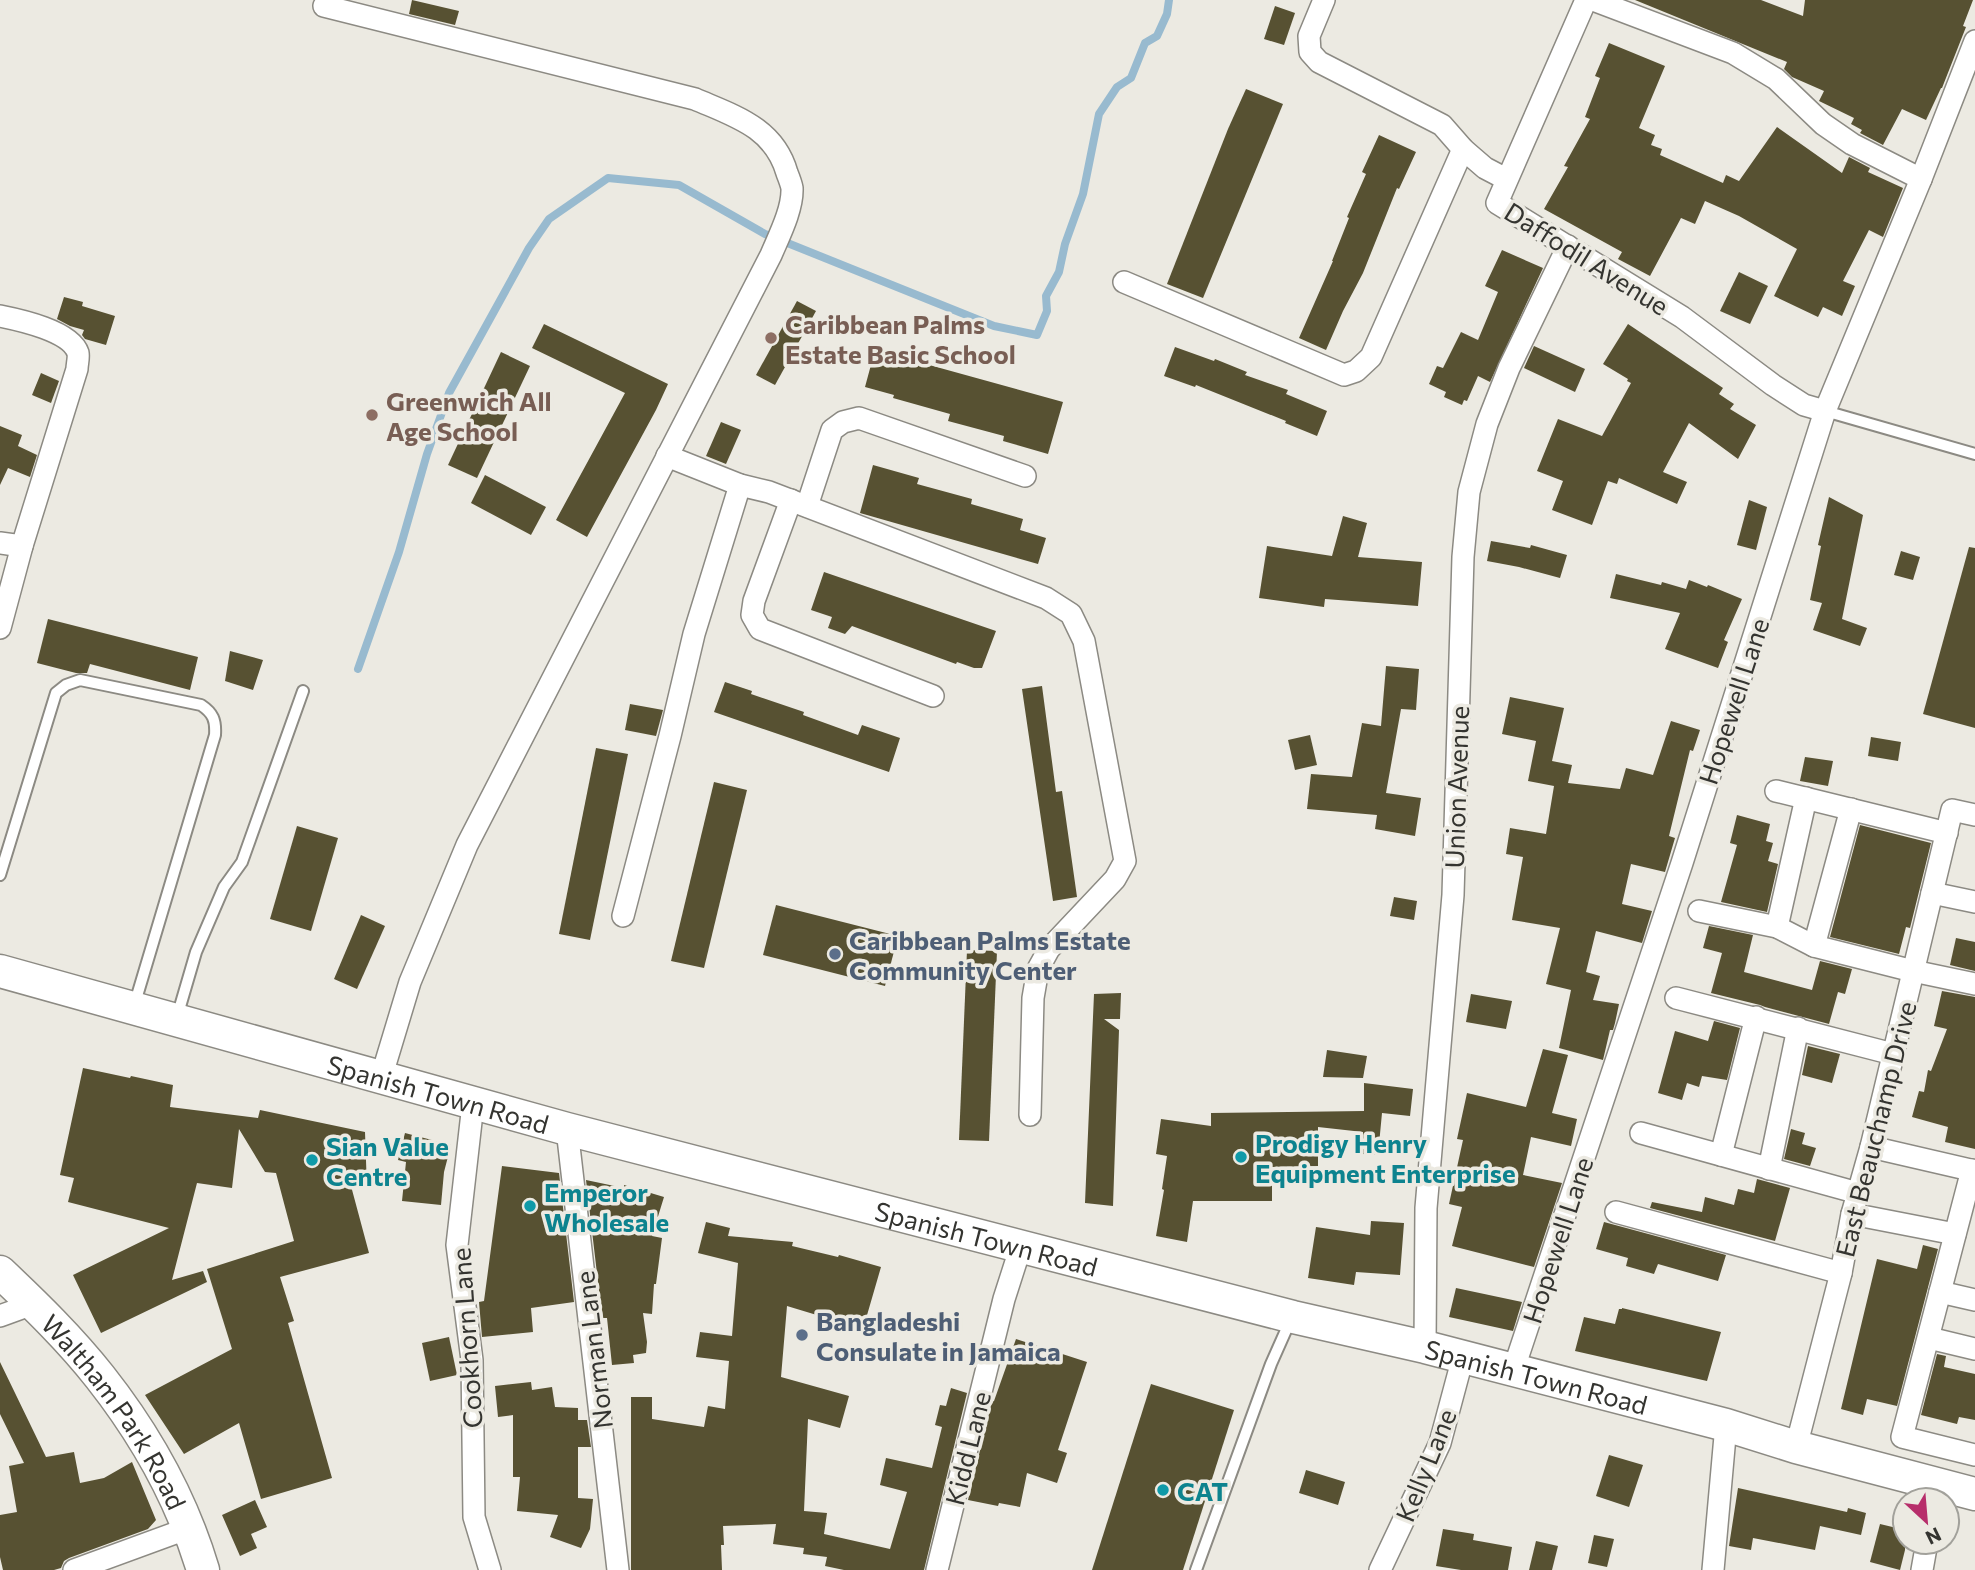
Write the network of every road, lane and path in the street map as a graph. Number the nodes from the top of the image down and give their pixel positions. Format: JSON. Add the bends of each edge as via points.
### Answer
{"nodes":[{"id":1,"x":1324,"y":0,"type":"edge"},
{"id":2,"x":1586,"y":0,"type":"edge"},
{"id":3,"x":1594,"y":0,"type":"edge"},
{"id":4,"x":324,"y":6,"type":"dead end"},
{"id":5,"x":1975,"y":41,"type":"edge"},
{"id":6,"x":1463,"y":149,"type":"junction"},
{"id":7,"x":1506,"y":179,"type":"junction"},
{"id":8,"x":1922,"y":179,"type":"junction"},
{"id":9,"x":1568,"y":246,"type":"junction"},
{"id":10,"x":1124,"y":282,"type":"dead end"},
{"id":11,"x":0,"y":316,"type":"edge"},
{"id":12,"x":1825,"y":411,"type":"junction"},
{"id":13,"x":1975,"y":454,"type":"edge"},
{"id":14,"x":667,"y":456,"type":"junction"},
{"id":15,"x":1024,"y":476,"type":"dead end"},
{"id":16,"x":740,"y":485,"type":"junction"},
{"id":17,"x":799,"y":503,"type":"junction"},
{"id":18,"x":0,"y":543,"type":"edge"},
{"id":19,"x":22,"y":546,"type":"junction"},
{"id":20,"x":0,"y":628,"type":"edge"},
{"id":21,"x":303,"y":691,"type":"dead end"},
{"id":22,"x":933,"y":696,"type":"dead end"},
{"id":23,"x":1776,"y":791,"type":"dead end"},
{"id":24,"x":1806,"y":798,"type":"junction"},
{"id":25,"x":1851,"y":809,"type":"junction"},
{"id":26,"x":1975,"y":815,"type":"edge"},
{"id":27,"x":1947,"y":833,"type":"junction"},
{"id":28,"x":0,"y":875,"type":"edge"},
{"id":29,"x":1932,"y":893,"type":"junction"},
{"id":30,"x":1975,"y":902,"type":"edge"},
{"id":31,"x":1699,"y":911,"type":"dead end"},
{"id":32,"x":623,"y":916,"type":"dead end"},
{"id":33,"x":1777,"y":927,"type":"junction"},
{"id":34,"x":1814,"y":947,"type":"junction"},
{"id":35,"x":0,"y":971,"type":"edge"},
{"id":36,"x":1913,"y":971,"type":"junction"},
{"id":37,"x":1975,"y":984,"type":"edge"},
{"id":38,"x":1676,"y":998,"type":"dead end"},
{"id":39,"x":134,"y":1008,"type":"junction"},
{"id":40,"x":1756,"y":1017,"type":"junction"},
{"id":41,"x":176,"y":1020,"type":"junction"},
{"id":42,"x":1798,"y":1028,"type":"junction"},
{"id":43,"x":1894,"y":1054,"type":"junction"},
{"id":44,"x":382,"y":1078,"type":"junction"},
{"id":45,"x":473,"y":1104,"type":"junction"},
{"id":46,"x":1030,"y":1115,"type":"dead end"},
{"id":47,"x":568,"y":1129,"type":"junction"},
{"id":48,"x":1641,"y":1133,"type":"dead end"},
{"id":49,"x":1871,"y":1147,"type":"junction"},
{"id":50,"x":1721,"y":1155,"type":"junction"},
{"id":51,"x":1769,"y":1169,"type":"junction"},
{"id":52,"x":1973,"y":1171,"type":"edge"},
{"id":53,"x":1858,"y":1193,"type":"junction"},
{"id":54,"x":1616,"y":1212,"type":"dead end"},
{"id":55,"x":1852,"y":1214,"type":"junction"},
{"id":56,"x":1955,"y":1234,"type":"junction"},
{"id":57,"x":1021,"y":1246,"type":"junction"},
{"id":58,"x":0,"y":1272,"type":"edge"},
{"id":59,"x":1840,"y":1273,"type":"junction"},
{"id":60,"x":1940,"y":1292,"type":"junction"},
{"id":61,"x":1975,"y":1300,"type":"edge"},
{"id":62,"x":33,"y":1304,"type":"junction"},
{"id":63,"x":0,"y":1316,"type":"edge"},
{"id":64,"x":1293,"y":1317,"type":"junction"},
{"id":65,"x":1929,"y":1338,"type":"junction"},
{"id":66,"x":1425,"y":1347,"type":"junction"},
{"id":67,"x":1975,"y":1349,"type":"edge"},
{"id":68,"x":1462,"y":1357,"type":"junction"},
{"id":69,"x":1513,"y":1371,"type":"junction"},
{"id":70,"x":1726,"y":1425,"type":"junction"},
{"id":71,"x":1796,"y":1447,"type":"junction"},
{"id":72,"x":1975,"y":1455,"type":"edge"},
{"id":73,"x":1919,"y":1486,"type":"edge"},
{"id":74,"x":190,"y":1528,"type":"junction"},
{"id":75,"x":1386,"y":1567,"type":"edge"},
{"id":76,"x":74,"y":1570,"type":"edge"},
{"id":77,"x":203,"y":1570,"type":"edge"},
{"id":78,"x":489,"y":1570,"type":"edge"},
{"id":79,"x":618,"y":1570,"type":"edge"},
{"id":80,"x":937,"y":1570,"type":"edge"},
{"id":81,"x":1196,"y":1570,"type":"edge"},
{"id":82,"x":1713,"y":1570,"type":"edge"}],
"edges":[{"from":1,"to":6,"type":"street","via":[[1309,36],[1310,51],[1319,62],[1442,125]]},
{"from":2,"to":7,"type":"street","name":"Daffodil Avenue"},
{"from":3,"to":8,"type":"street","via":[[1733,53],[1776,79],[1842,138]]},
{"from":4,"to":14,"type":"street","via":[[695,99],[752,124],[771,140],[792,189],[787,217]]},
{"from":5,"to":8,"type":"street","name":"Hopewell Lane"},
{"from":6,"to":7,"type":"street"},
{"from":6,"to":10,"type":"street","via":[[1371,357],[1356,371],[1344,375]]},
{"from":7,"to":9,"type":"street","name":"Daffodil Avenue","via":[[1497,203]]},
{"from":8,"to":12,"type":"street","name":"Hopewell Lane"},
{"from":9,"to":12,"type":"street","name":"Daffodil Avenue","via":[[1682,317],[1804,405]]},
{"from":9,"to":66,"type":"street","name":"Union Avenue","via":[[1509,368],[1487,424],[1469,492],[1453,895],[1426,1208]]},
{"from":11,"to":19,"type":"street","via":[[60,334],[79,355]]},
{"from":12,"to":13,"type":"lane"},
{"from":12,"to":69,"type":"street","name":"Hopewell Lane","via":[[1682,863]]},
{"from":14,"to":16,"type":"street"},
{"from":14,"to":44,"type":"street","via":[[467,845],[410,982]]},
{"from":15,"to":17,"type":"street","via":[[859,418],[832,430]]},
{"from":16,"to":17,"type":"street"},
{"from":16,"to":32,"type":"street","via":[[694,634]]},
{"from":17,"to":22,"type":"street","via":[[754,601],[752,615],[760,629]]},
{"from":17,"to":46,"type":"street","via":[[1046,598],[1071,614],[1084,641],[1125,861],[1115,879],[1049,949],[1038,969]]},
{"from":18,"to":19,"type":"street"},
{"from":19,"to":20,"type":"street"},
{"from":21,"to":41,"type":"lane","via":[[242,862],[224,887],[196,952]]},
{"from":23,"to":24,"type":"street"},
{"from":24,"to":25,"type":"street"},
{"from":24,"to":33,"type":"street"},
{"from":25,"to":27,"type":"street"},
{"from":25,"to":34,"type":"street"},
{"from":26,"to":27,"type":"street","name":"East Beauchamp Drive","via":[[1952,810]]},
{"from":27,"to":29,"type":"street","name":"East Beauchamp Drive"},
{"from":28,"to":39,"type":"lane","via":[[56,693],[66,685],[80,680],[201,705],[211,712],[215,735]]},
{"from":29,"to":30,"type":"street"},
{"from":29,"to":36,"type":"street","name":"East Beauchamp Drive"},
{"from":31,"to":33,"type":"street"},
{"from":33,"to":34,"type":"street"},
{"from":34,"to":36,"type":"street"},
{"from":35,"to":39,"type":"main road","name":"Spanish Town Road"},
{"from":36,"to":37,"type":"street"},
{"from":36,"to":43,"type":"street","name":"East Beauchamp Drive"},
{"from":38,"to":40,"type":"street"},
{"from":39,"to":41,"type":"main road","name":"Spanish Town Road"},
{"from":40,"to":42,"type":"street"},
{"from":40,"to":50,"type":"street"},
{"from":41,"to":44,"type":"main road","name":"Spanish Town Road"},
{"from":42,"to":43,"type":"street"},
{"from":42,"to":51,"type":"street"},
{"from":43,"to":49,"type":"street","name":"East Beauchamp Drive"},
{"from":44,"to":45,"type":"main road","name":"Spanish Town Road"},
{"from":45,"to":47,"type":"main road","name":"Spanish Town Road"},
{"from":45,"to":78,"type":"street","name":"Cookhorn Lane","via":[[457,1245],[472,1360],[474,1517]]},
{"from":47,"to":57,"type":"main road","name":"Spanish Town Road"},
{"from":47,"to":79,"type":"street","name":"Norman Lane"},
{"from":48,"to":50,"type":"street"},
{"from":49,"to":52,"type":"street"},
{"from":49,"to":53,"type":"street","name":"East Beauchamp Drive"},
{"from":50,"to":51,"type":"street"},
{"from":51,"to":53,"type":"street"},
{"from":52,"to":56,"type":"street"},
{"from":53,"to":55,"type":"street","name":"East Beauchamp Drive"},
{"from":54,"to":59,"type":"street"},
{"from":55,"to":56,"type":"street"},
{"from":55,"to":59,"type":"street","name":"East Beauchamp Drive"},
{"from":56,"to":60,"type":"street"},
{"from":57,"to":64,"type":"main road","name":"Spanish Town Road"},
{"from":57,"to":80,"type":"street","name":"Kidd Lane"},
{"from":58,"to":62,"type":"main road","name":"Waltham Park Road"},
{"from":59,"to":71,"type":"street","name":"East Beauchamp Drive"},
{"from":60,"to":61,"type":"street"},
{"from":60,"to":65,"type":"street"},
{"from":62,"to":63,"type":"street"},
{"from":62,"to":74,"type":"main road","name":"Waltham Park Road","via":[[123,1408]]},
{"from":64,"to":66,"type":"main road","name":"Spanish Town Road"},
{"from":64,"to":81,"type":"lane","via":[[1271,1364]]},
{"from":65,"to":67,"type":"street"},
{"from":65,"to":72,"type":"street","via":[[1902,1437]]},
{"from":66,"to":68,"type":"main road","name":"Spanish Town Road"},
{"from":68,"to":69,"type":"main road","name":"Spanish Town Road"},
{"from":68,"to":75,"type":"street","name":"Kelly Lane","via":[[1440,1443]]},
{"from":69,"to":70,"type":"main road","name":"Spanish Town Road"},
{"from":70,"to":71,"type":"main road","name":"Spanish Town Road"},
{"from":70,"to":82,"type":"street"},
{"from":71,"to":73,"type":"main road","name":"Spanish Town Road"},
{"from":74,"to":76,"type":"street"},
{"from":74,"to":77,"type":"main road","name":"Waltham Park Road"}]}
